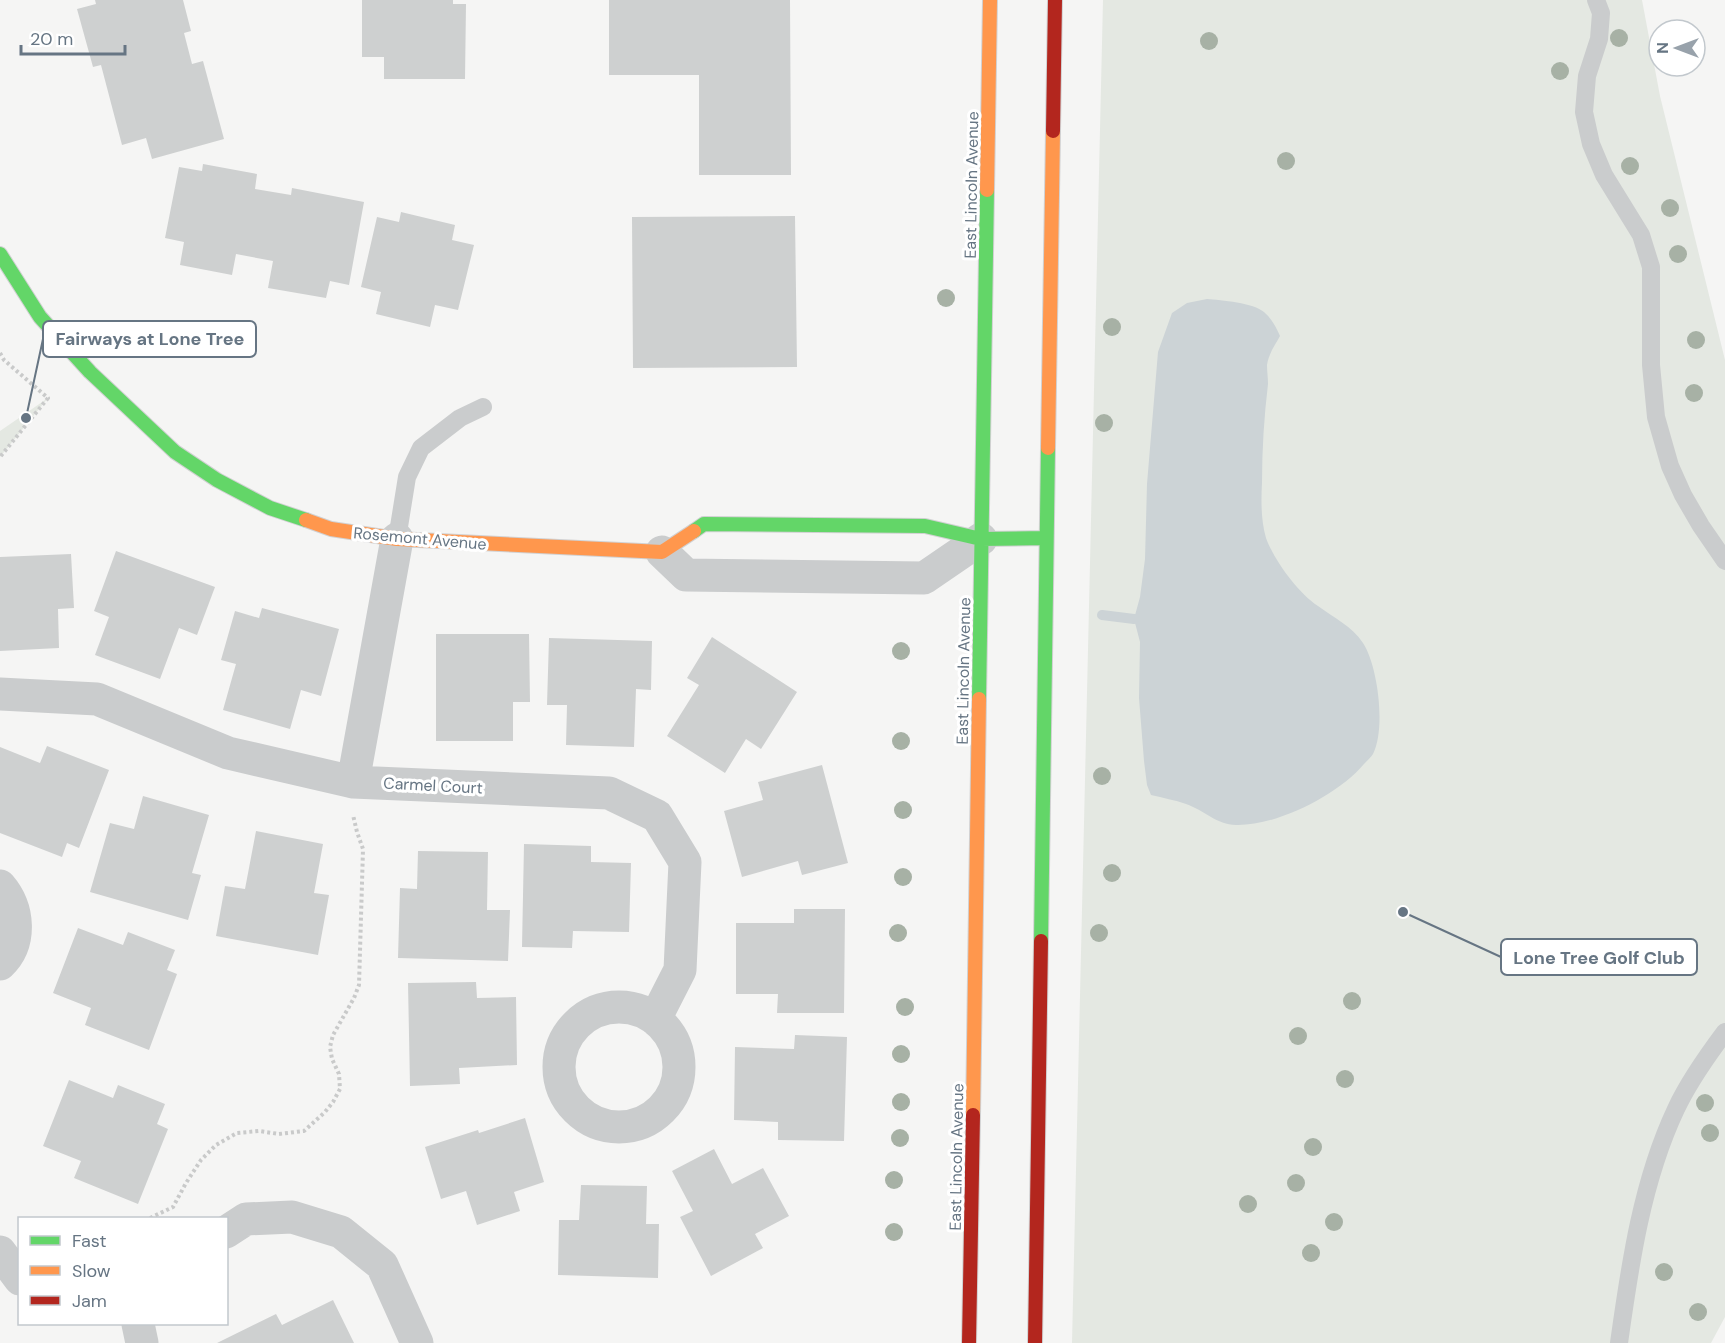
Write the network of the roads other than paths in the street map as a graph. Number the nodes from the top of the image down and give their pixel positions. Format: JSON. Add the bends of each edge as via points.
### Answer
{"nodes":[{"id":1,"x":990,"y":0,"type":"edge"},
{"id":2,"x":1056,"y":0,"type":"edge"},
{"id":3,"x":1596,"y":0,"type":"edge"},
{"id":4,"x":0,"y":254,"type":"edge"},
{"id":5,"x":483,"y":407,"type":"dead end"},
{"id":6,"x":1046,"y":538,"type":"junction"},
{"id":7,"x":397,"y":539,"type":"junction"},
{"id":8,"x":981,"y":539,"type":"junction"},
{"id":9,"x":662,"y":552,"type":"junction"},
{"id":10,"x":1725,"y":561,"type":"edge"},
{"id":11,"x":0,"y":694,"type":"edge"},
{"id":12,"x":353,"y":782,"type":"junction"},
{"id":13,"x":0,"y":886,"type":"edge"},
{"id":14,"x":0,"y":964,"type":"edge"},
{"id":15,"x":655,"y":1019,"type":"dead end"},
{"id":16,"x":1725,"y":1032,"type":"edge"},
{"id":17,"x":228,"y":1231,"type":"edge"},
{"id":18,"x":0,"y":1252,"type":"edge"},
{"id":19,"x":18,"y":1276,"type":"edge"},
{"id":20,"x":138,"y":1325,"type":"edge"},
{"id":21,"x":142,"y":1343,"type":"edge"},
{"id":22,"x":417,"y":1343,"type":"edge"},
{"id":23,"x":969,"y":1343,"type":"edge"},
{"id":24,"x":1035,"y":1343,"type":"edge"},
{"id":25,"x":1619,"y":1343,"type":"edge"}],
"edges":[{"from":1,"to":8,"type":"main road","name":"East Lincoln Avenue"},
{"from":2,"to":6,"type":"main road"},
{"from":3,"to":10,"type":"lane","via":[[1601,13],[1599,39],[1587,76],[1584,112],[1590,144],[1604,176],[1641,235],[1651,267],[1651,365],[1656,417],[1670,466],[1683,495]]},
{"from":4,"to":7,"type":"main road","name":"Rosemont Avenue","via":[[40,317],[90,372],[175,452],[270,508],[331,529]]},
{"from":5,"to":7,"type":"lane","via":[[460,418],[421,448],[407,477]]},
{"from":6,"to":8,"type":"main road"},
{"from":6,"to":24,"type":"main road"},
{"from":7,"to":9,"type":"main road","name":"Rosemont Avenue"},
{"from":7,"to":12,"type":"street"},
{"from":8,"to":9,"type":"main road","via":[[925,526],[704,524]]},
{"from":8,"to":9,"type":"street","via":[[924,578],[686,575]]},
{"from":8,"to":23,"type":"main road","name":"East Lincoln Avenue"},
{"from":11,"to":12,"type":"street","name":"Carmel Court","via":[[97,699],[228,753]]},
{"from":12,"to":15,"type":"street","name":"Carmel Court","via":[[609,793],[657,816],[686,862],[680,970]]},
{"from":13,"to":14,"type":"street","via":[[14,910],[16,928],[12,945]]},
{"from":16,"to":25,"type":"lane","via":[[1692,1079],[1658,1154],[1641,1211]]},
{"from":17,"to":22,"type":"street","via":[[246,1219],[292,1217],[341,1232],[382,1265]]},
{"from":18,"to":19,"type":"street"},
{"from":20,"to":21,"type":"street"}]}
